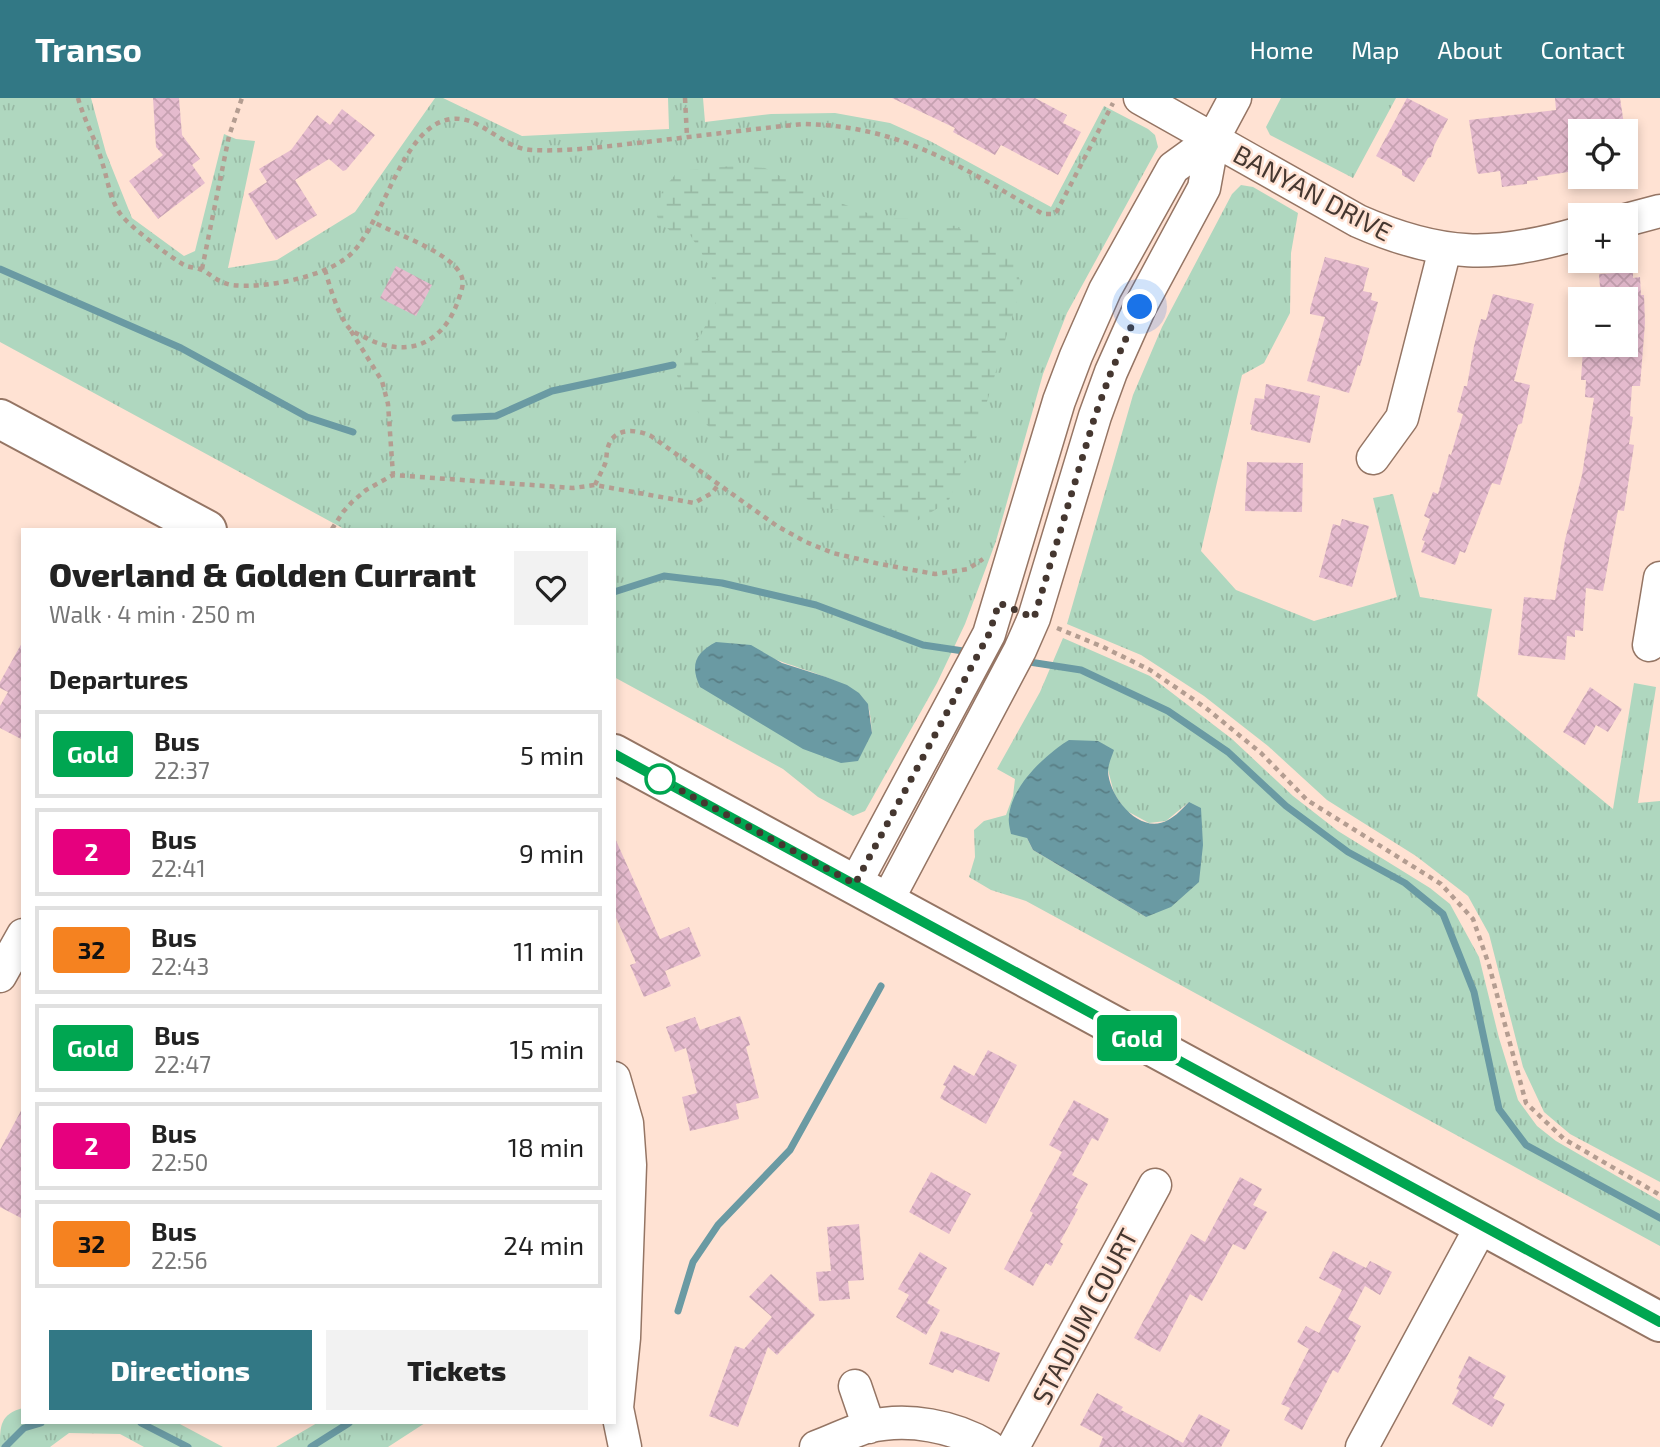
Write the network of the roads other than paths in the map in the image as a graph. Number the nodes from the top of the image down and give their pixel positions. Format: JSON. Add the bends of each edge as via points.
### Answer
{"nodes":[{"id":1,"x":1140,"y":98,"type":"edge"},
{"id":2,"x":1234,"y":98,"type":"edge"},
{"id":3,"x":1213,"y":139,"type":"junction"},
{"id":4,"x":1660,"y":211,"type":"edge"},
{"id":5,"x":1638,"y":217,"type":"edge"},
{"id":6,"x":1568,"y":236,"type":"edge"},
{"id":7,"x":1445,"y":249,"type":"junction"},
{"id":8,"x":0,"y":419,"type":"edge"},
{"id":9,"x":1373,"y":458,"type":"dead end"},
{"id":10,"x":203,"y":528,"type":"edge"},
{"id":11,"x":1660,"y":578,"type":"edge"},
{"id":12,"x":999,"y":603,"type":"junction"},
{"id":13,"x":1034,"y":618,"type":"junction"},
{"id":14,"x":1649,"y":645,"type":"dead end"},
{"id":15,"x":616,"y":755,"type":"edge"},
{"id":16,"x":871,"y":893,"type":"junction"},
{"id":17,"x":21,"y":939,"type":"edge"},
{"id":18,"x":0,"y":976,"type":"edge"},
{"id":19,"x":616,"y":1086,"type":"edge"},
{"id":20,"x":1155,"y":1185,"type":"dead end"},
{"id":21,"x":1482,"y":1225,"type":"junction"},
{"id":22,"x":1660,"y":1322,"type":"edge"},
{"id":23,"x":855,"y":1386,"type":"dead end"},
{"id":24,"x":869,"y":1427,"type":"junction"},
{"id":25,"x":625,"y":1447,"type":"edge"},
{"id":26,"x":816,"y":1447,"type":"edge"},
{"id":27,"x":989,"y":1447,"type":"edge"},
{"id":28,"x":1013,"y":1447,"type":"edge"},
{"id":29,"x":1362,"y":1447,"type":"edge"}],
"edges":[{"from":1,"to":3,"type":"street","name":"BANYAN DRIVE"},
{"from":2,"to":3,"type":"street"},
{"from":3,"to":7,"type":"street","name":"BANYAN DRIVE","via":[[1358,221],[1392,236]]},
{"from":3,"to":12,"type":"street","via":[[1173,168],[1105,290],[1059,401]]},
{"from":3,"to":13,"type":"street","via":[[1204,188],[1111,372]]},
{"from":4,"to":5,"type":"street"},
{"from":6,"to":7,"type":"street","name":"BANYAN DRIVE","via":[[1496,251]]},
{"from":7,"to":9,"type":"street","via":[[1402,418]]},
{"from":8,"to":10,"type":"main road"},
{"from":11,"to":14,"type":"street"},
{"from":12,"to":13,"type":"street"},
{"from":12,"to":16,"type":"street"},
{"from":13,"to":16,"type":"street","via":[[1005,683]]},
{"from":15,"to":16,"type":"main road"},
{"from":16,"to":21,"type":"main road"},
{"from":17,"to":18,"type":"street"},
{"from":19,"to":25,"type":"street","via":[[630,1165],[617,1408]]},
{"from":20,"to":28,"type":"street","name":"STADIUM COURT"},
{"from":21,"to":22,"type":"main road"},
{"from":21,"to":29,"type":"street"},
{"from":23,"to":24,"type":"street"},
{"from":24,"to":26,"type":"street"},
{"from":24,"to":27,"type":"street","via":[[920,1422]]}]}
